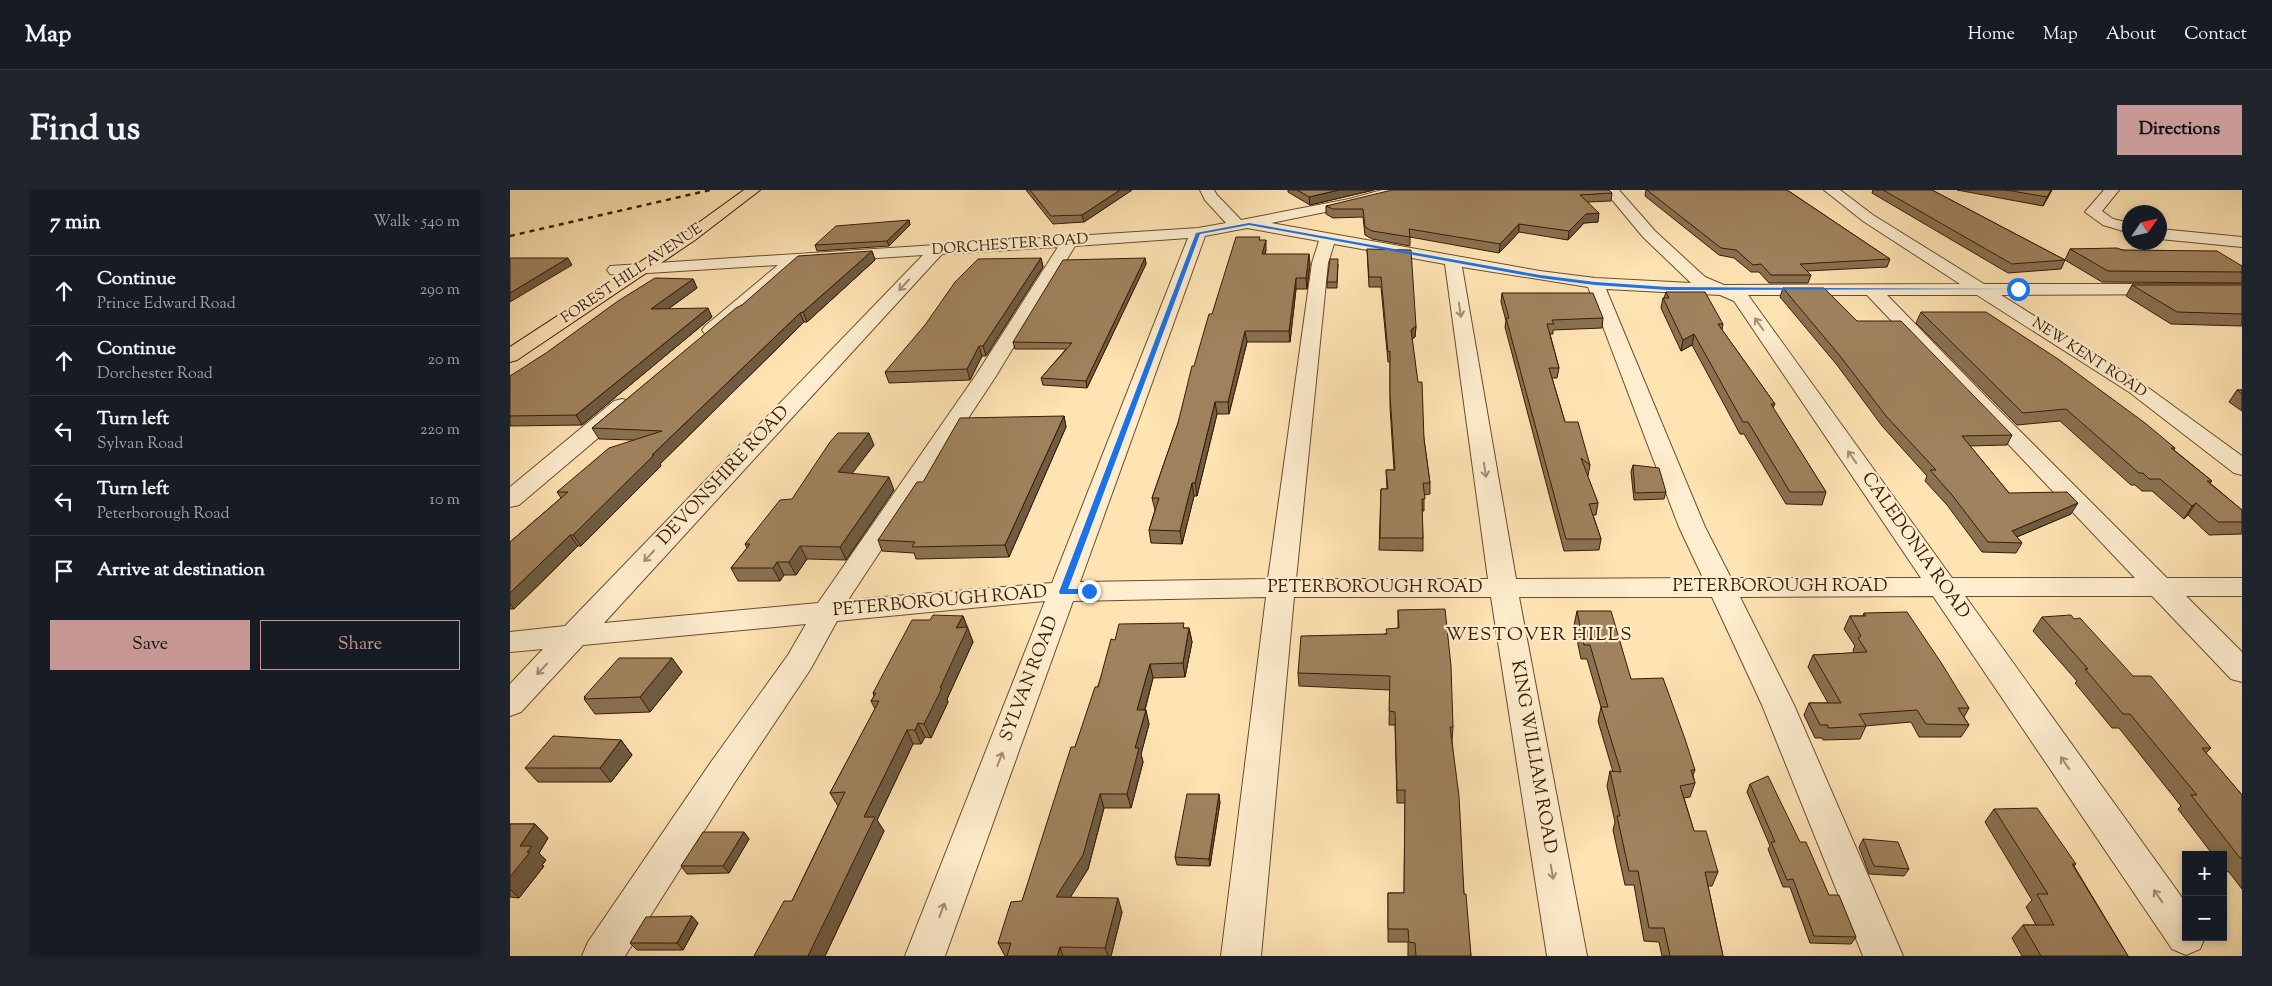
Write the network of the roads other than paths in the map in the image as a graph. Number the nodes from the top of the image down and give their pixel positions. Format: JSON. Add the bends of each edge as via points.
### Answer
{"nodes":[{"id":1,"x":753,"y":190,"type":"edge"},
{"id":2,"x":1207,"y":190,"type":"edge"},
{"id":3,"x":1611,"y":190,"type":"edge"},
{"id":4,"x":1831,"y":190,"type":"edge"},
{"id":5,"x":2112,"y":190,"type":"edge"},
{"id":6,"x":1389,"y":191,"type":"edge"},
{"id":7,"x":734,"y":197,"type":"edge"},
{"id":8,"x":1243,"y":225,"type":"junction"},
{"id":9,"x":2122,"y":226,"type":"edge"},
{"id":10,"x":1198,"y":233,"type":"junction"},
{"id":11,"x":2167,"y":235,"type":"edge"},
{"id":12,"x":1328,"y":239,"type":"junction"},
{"id":13,"x":1070,"y":241,"type":"junction"},
{"id":14,"x":2241,"y":242,"type":"edge"},
{"id":15,"x":937,"y":250,"type":"junction"},
{"id":16,"x":795,"y":260,"type":"junction"},
{"id":17,"x":1453,"y":262,"type":"junction"},
{"id":18,"x":641,"y":269,"type":"junction"},
{"id":19,"x":616,"y":270,"type":"junction"},
{"id":20,"x":1595,"y":283,"type":"junction"},
{"id":21,"x":2242,"y":289,"type":"edge"},
{"id":22,"x":1721,"y":290,"type":"junction"},
{"id":23,"x":1872,"y":290,"type":"junction"},
{"id":24,"x":1983,"y":290,"type":"junction"},
{"id":25,"x":510,"y":340,"type":"edge"},
{"id":26,"x":698,"y":342,"type":"edge"},
{"id":27,"x":510,"y":356,"type":"edge"},
{"id":28,"x":638,"y":393,"type":"edge"},
{"id":29,"x":2242,"y":468,"type":"edge"},
{"id":30,"x":510,"y":500,"type":"edge"},
{"id":31,"x":1722,"y":587,"type":"junction"},
{"id":32,"x":2160,"y":587,"type":"junction"},
{"id":33,"x":2242,"y":587,"type":"edge"},
{"id":34,"x":1281,"y":588,"type":"junction"},
{"id":35,"x":1504,"y":588,"type":"junction"},
{"id":36,"x":1944,"y":588,"type":"junction"},
{"id":37,"x":1063,"y":592,"type":"junction"},
{"id":38,"x":829,"y":611,"type":"junction"},
{"id":39,"x":574,"y":635,"type":"junction"},
{"id":40,"x":510,"y":642,"type":"edge"},
{"id":41,"x":2242,"y":672,"type":"edge"},
{"id":42,"x":510,"y":704,"type":"edge"},
{"id":43,"x":2182,"y":931,"type":"edge"},
{"id":44,"x":2189,"y":941,"type":"edge"},
{"id":45,"x":602,"y":956,"type":"edge"},
{"id":46,"x":924,"y":956,"type":"edge"},
{"id":47,"x":1241,"y":956,"type":"edge"},
{"id":48,"x":1567,"y":956,"type":"edge"},
{"id":49,"x":1883,"y":956,"type":"edge"},
{"id":50,"x":2200,"y":956,"type":"edge"}],
"edges":[{"from":1,"to":7,"type":"main road","name":"FOREST HILL AVENUE"},
{"from":2,"to":8,"type":"street","via":[[1210,197]]},
{"from":3,"to":22,"type":"street","name":"CALEDONIA ROAD","via":[[1649,234],[1699,281]]},
{"from":4,"to":24,"type":"street","name":"NEW KENT ROAD","via":[[1868,218]]},
{"from":5,"to":9,"type":"street","via":[[2093,212],[2108,222]]},
{"from":6,"to":8,"type":"street","name":"DORCHESTER ROAD"},
{"from":7,"to":18,"type":"main road","name":"FOREST HILL AVENUE"},
{"from":7,"to":19,"type":"main road","name":"FOREST HILL AVENUE","via":[[704,211]]},
{"from":8,"to":10,"type":"street","name":"DORCHESTER ROAD"},
{"from":8,"to":12,"type":"street"},
{"from":10,"to":13,"type":"street","name":"DORCHESTER ROAD"},
{"from":10,"to":37,"type":"street","name":"SYLVAN ROAD"},
{"from":11,"to":14,"type":"street"},
{"from":12,"to":17,"type":"street"},
{"from":12,"to":34,"type":"street","via":[[1320,263]]},
{"from":13,"to":15,"type":"street","name":"DORCHESTER ROAD"},
{"from":13,"to":38,"type":"street","via":[[990,370]]},
{"from":15,"to":16,"type":"street","name":"DORCHESTER ROAD"},
{"from":15,"to":39,"type":"street","name":"DEVONSHIRE ROAD","one_way":true},
{"from":16,"to":18,"type":"street","name":"DORCHESTER ROAD"},
{"from":16,"to":26,"type":"street"},
{"from":17,"to":20,"type":"street"},
{"from":17,"to":35,"type":"street","name":"KING WILLIAM ROAD","one_way":true},
{"from":18,"to":19,"type":"street","name":"DORCHESTER ROAD"},
{"from":18,"to":27,"type":"main road","name":"FOREST HILL AVENUE"},
{"from":19,"to":25,"type":"main road","name":"FOREST HILL AVENUE"},
{"from":20,"to":22,"type":"street"},
{"from":20,"to":31,"type":"street","via":[[1692,527]]},
{"from":21,"to":24,"type":"street"},
{"from":22,"to":23,"type":"street"},
{"from":36,"to":22,"type":"street","name":"CALEDONIA ROAD","one_way":true,"via":[[1740,297]]},
{"from":23,"to":24,"type":"street"},
{"from":23,"to":32,"type":"street"},
{"from":24,"to":29,"type":"street","name":"NEW KENT ROAD","via":[[2143,392]]},
{"from":28,"to":30,"type":"street"},
{"from":31,"to":35,"type":"street","name":"PETERBOROUGH ROAD"},
{"from":31,"to":36,"type":"street","name":"PETERBOROUGH ROAD"},
{"from":31,"to":49,"type":"street","via":[[1778,705]]},
{"from":32,"to":33,"type":"street","name":"PETERBOROUGH ROAD"},
{"from":32,"to":36,"type":"street","name":"PETERBOROUGH ROAD"},
{"from":32,"to":41,"type":"street"},
{"from":34,"to":35,"type":"street","name":"PETERBOROUGH ROAD"},
{"from":34,"to":37,"type":"street","name":"PETERBOROUGH ROAD"},
{"from":34,"to":47,"type":"street"},
{"from":35,"to":48,"type":"street","name":"KING WILLIAM ROAD","one_way":true},
{"from":43,"to":36,"type":"street","name":"CALEDONIA ROAD","one_way":true},
{"from":37,"to":38,"type":"street","name":"PETERBOROUGH ROAD"},
{"from":46,"to":37,"type":"street","name":"SYLVAN ROAD","one_way":true},
{"from":38,"to":39,"type":"street","name":"PETERBOROUGH ROAD"},
{"from":38,"to":45,"type":"street","via":[[799,662]]},
{"from":39,"to":40,"type":"street","name":"PETERBOROUGH ROAD"},
{"from":39,"to":42,"type":"street","name":"DEVONSHIRE ROAD","one_way":true},
{"from":44,"to":50,"type":"street","name":"CALEDONIA ROAD"}]}
